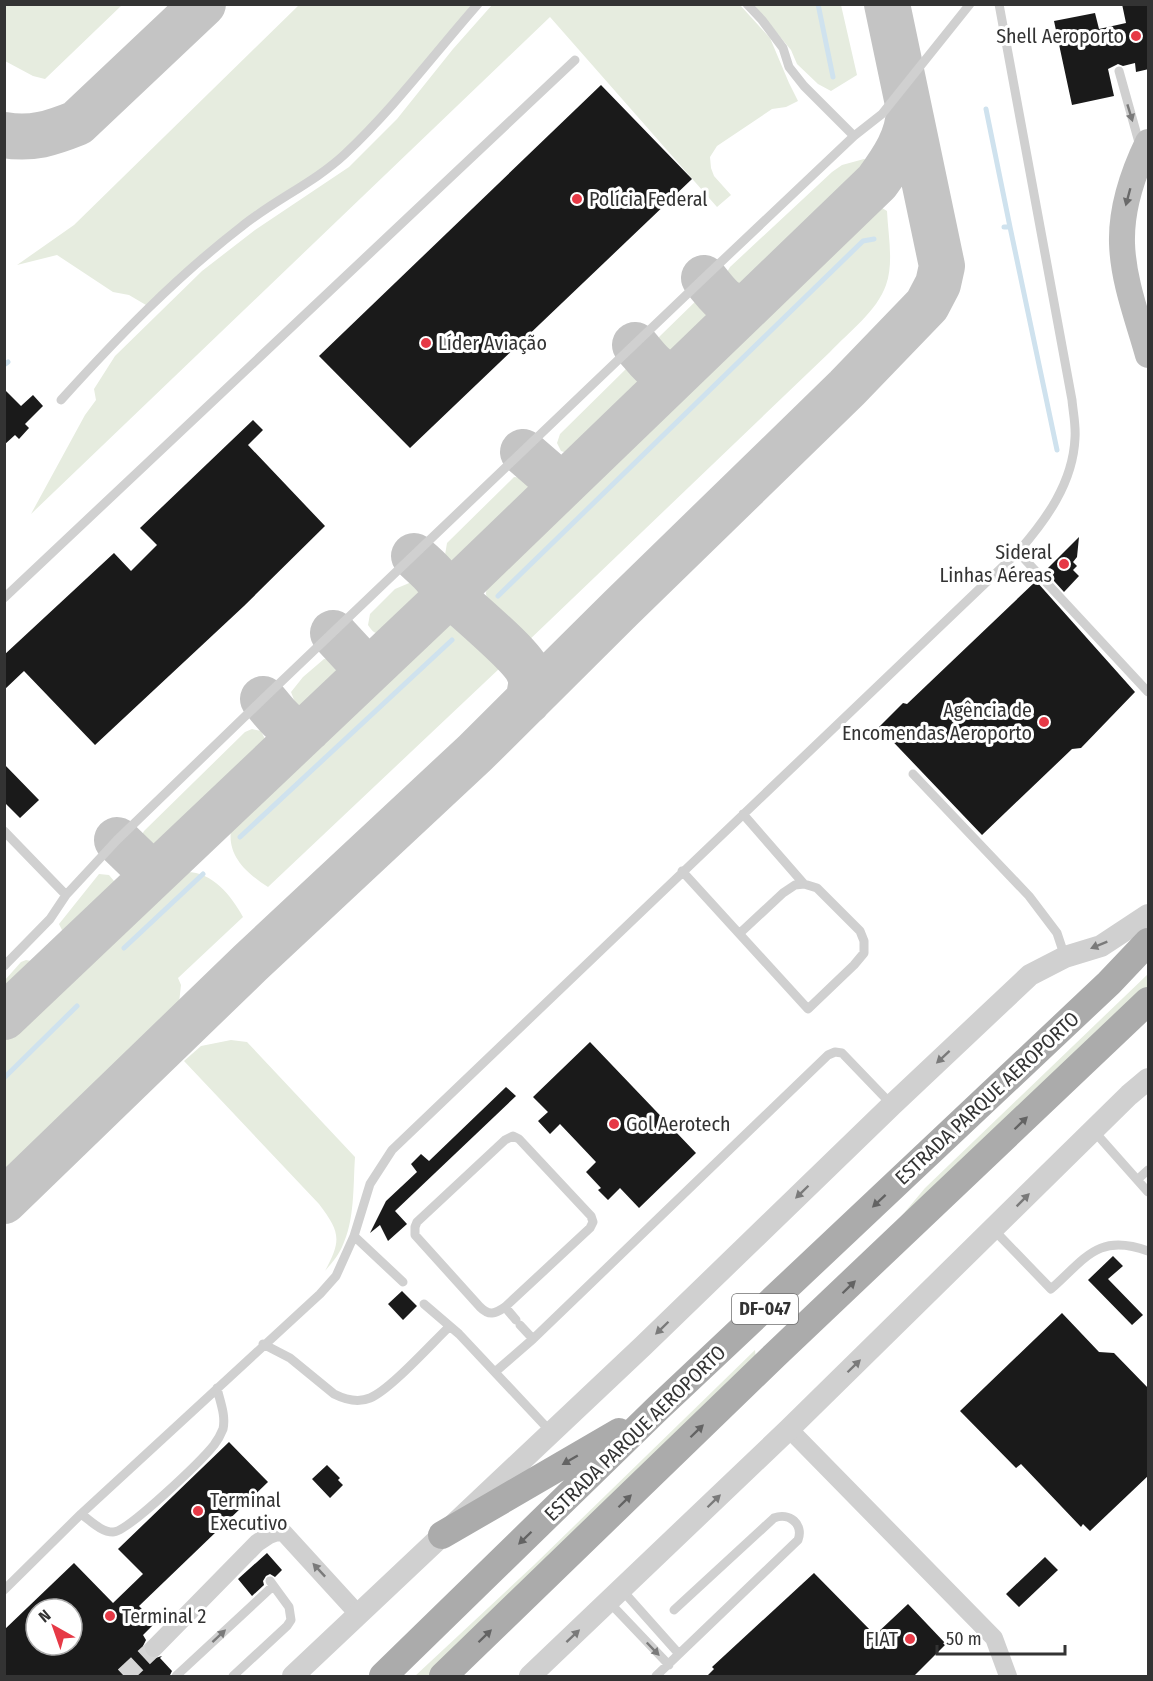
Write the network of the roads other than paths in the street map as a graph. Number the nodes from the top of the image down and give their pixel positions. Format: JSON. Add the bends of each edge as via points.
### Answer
{"nodes":[{"id":1,"x":478,"y":4,"type":"edge"},
{"id":2,"x":747,"y":4,"type":"edge"},
{"id":3,"x":970,"y":4,"type":"edge"},
{"id":4,"x":999,"y":4,"type":"edge"},
{"id":5,"x":575,"y":60,"type":"dead end"},
{"id":6,"x":1119,"y":71,"type":"dead end"},
{"id":7,"x":854,"y":136,"type":"junction"},
{"id":8,"x":1146,"y":148,"type":"edge"},
{"id":9,"x":1149,"y":355,"type":"edge"},
{"id":10,"x":61,"y":400,"type":"dead end"},
{"id":11,"x":1018,"y":552,"type":"junction"},
{"id":12,"x":4,"y":598,"type":"edge"},
{"id":13,"x":1149,"y":692,"type":"edge"},
{"id":14,"x":913,"y":774,"type":"dead end"},
{"id":15,"x":742,"y":814,"type":"junction"},
{"id":16,"x":4,"y":831,"type":"edge"},
{"id":17,"x":682,"y":871,"type":"junction"},
{"id":18,"x":804,"y":884,"type":"junction"},
{"id":19,"x":66,"y":895,"type":"junction"},
{"id":20,"x":1149,"y":915,"type":"edge"},
{"id":21,"x":740,"y":933,"type":"junction"},
{"id":22,"x":1149,"y":942,"type":"edge"},
{"id":23,"x":1065,"y":957,"type":"junction"},
{"id":24,"x":4,"y":966,"type":"edge"},
{"id":25,"x":1149,"y":1001,"type":"edge"},
{"id":26,"x":1149,"y":1078,"type":"edge"},
{"id":27,"x":892,"y":1105,"type":"junction"},
{"id":28,"x":1093,"y":1130,"type":"junction"},
{"id":29,"x":1149,"y":1170,"type":"edge"},
{"id":30,"x":1138,"y":1179,"type":"junction"},
{"id":31,"x":1149,"y":1192,"type":"edge"},
{"id":32,"x":993,"y":1229,"type":"junction"},
{"id":33,"x":354,"y":1236,"type":"junction"},
{"id":34,"x":1149,"y":1251,"type":"edge"},
{"id":35,"x":403,"y":1282,"type":"dead end"},
{"id":36,"x":794,"y":1282,"type":"junction"},
{"id":37,"x":424,"y":1304,"type":"dead end"},
{"id":38,"x":505,"y":1307,"type":"junction"},
{"id":39,"x":817,"y":1318,"type":"junction"},
{"id":40,"x":750,"y":1323,"type":"junction"},
{"id":41,"x":450,"y":1326,"type":"junction"},
{"id":42,"x":532,"y":1339,"type":"junction"},
{"id":43,"x":263,"y":1344,"type":"junction"},
{"id":44,"x":776,"y":1355,"type":"junction"},
{"id":45,"x":495,"y":1372,"type":"junction"},
{"id":46,"x":217,"y":1388,"type":"junction"},
{"id":47,"x":657,"y":1409,"type":"junction"},
{"id":48,"x":789,"y":1429,"type":"junction"},
{"id":49,"x":551,"y":1432,"type":"junction"},
{"id":50,"x":81,"y":1514,"type":"junction"},
{"id":51,"x":442,"y":1534,"type":"junction"},
{"id":52,"x":4,"y":1590,"type":"edge"},
{"id":53,"x":615,"y":1596,"type":"junction"},
{"id":54,"x":674,"y":1610,"type":"dead end"},
{"id":55,"x":358,"y":1614,"type":"junction"},
{"id":56,"x":154,"y":1648,"type":"tunnel mouth"},
{"id":57,"x":679,"y":1654,"type":"junction"},
{"id":58,"x":669,"y":1665,"type":"junction"},
{"id":59,"x":176,"y":1677,"type":"edge"},
{"id":60,"x":233,"y":1677,"type":"edge"},
{"id":61,"x":293,"y":1677,"type":"edge"},
{"id":62,"x":383,"y":1677,"type":"edge"},
{"id":63,"x":442,"y":1677,"type":"edge"},
{"id":64,"x":530,"y":1677,"type":"edge"},
{"id":65,"x":656,"y":1677,"type":"edge"},
{"id":66,"x":1008,"y":1677,"type":"edge"}],
"edges":[{"from":1,"to":10,"type":"lane","via":[[388,111],[344,155],[199,259]]},
{"from":2,"to":7,"type":"lane","via":[[783,48],[789,67],[804,86]]},
{"from":3,"to":7,"type":"lane","via":[[882,114]]},
{"from":4,"to":11,"type":"lane","via":[[1072,400],[1075,437],[1071,463],[1058,496]]},
{"from":5,"to":12,"type":"lane"},
{"from":6,"to":8,"type":"lane","one_way":true},
{"from":7,"to":19,"type":"lane","via":[[263,699],[117,840]]},
{"from":8,"to":9,"type":"main road","one_way":true,"via":[[1126,199],[1122,243],[1126,273]]},
{"from":11,"to":13,"type":"lane"},
{"from":11,"to":15,"type":"lane"},
{"from":14,"to":23,"type":"lane","via":[[1029,896],[1057,933]]},
{"from":15,"to":17,"type":"lane"},
{"from":15,"to":18,"type":"lane"},
{"from":16,"to":19,"type":"lane"},
{"from":17,"to":21,"type":"lane"},
{"from":17,"to":33,"type":"lane","via":[[392,1150],[370,1184]]},
{"from":18,"to":21,"type":"lane","via":[[783,893]]},
{"from":18,"to":21,"type":"lane","via":[[817,888],[860,931],[864,941],[864,952],[854,965],[808,1009]]},
{"from":19,"to":24,"type":"lane","via":[[50,919]]},
{"from":20,"to":23,"type":"street","one_way":true,"via":[[1101,946]]},
{"from":22,"to":36,"type":"main road","name":"ESTRADA PARQUE AEROPORTO","number":"DF-047","one_way":true},
{"from":23,"to":27,"type":"street","one_way":true,"via":[[1030,975]]},
{"from":39,"to":25,"type":"main road","name":"ESTRADA PARQUE AEROPORTO","number":"DF-047","one_way":true},
{"from":26,"to":28,"type":"street"},
{"from":27,"to":42,"type":"lane","via":[[842,1053],[828,1055]]},
{"from":27,"to":49,"type":"street","one_way":true},
{"from":28,"to":30,"type":"lane"},
{"from":32,"to":28,"type":"street","one_way":true},
{"from":29,"to":30,"type":"lane"},
{"from":30,"to":31,"type":"lane"},
{"from":32,"to":34,"type":"lane","via":[[1051,1289],[1098,1248],[1118,1243]]},
{"from":48,"to":32,"type":"street","one_way":true},
{"from":33,"to":35,"type":"lane"},
{"from":33,"to":43,"type":"lane","via":[[336,1276]]},
{"from":36,"to":39,"type":"main road","via":[[802,1310]]},
{"from":36,"to":40,"type":"main road","name":"ESTRADA PARQUE AEROPORTO","number":"DF-047"},
{"from":37,"to":41,"type":"lane"},
{"from":38,"to":38,"type":"lane","via":[[495,1314],[485,1312],[414,1231],[417,1222],[513,1136],[593,1222]]},
{"from":38,"to":42,"type":"lane"},
{"from":39,"to":44,"type":"main road","name":"ESTRADA PARQUE AEROPORTO","number":"DF-047"},
{"from":40,"to":44,"type":"main road","via":[[769,1338]]},
{"from":40,"to":47,"type":"main road","name":"ESTRADA PARQUE AEROPORTO","number":"DF-047"},
{"from":41,"to":43,"type":"lane","via":[[384,1389],[363,1400],[342,1398],[290,1358]]},
{"from":41,"to":45,"type":"lane"},
{"from":42,"to":45,"type":"lane"},
{"from":43,"to":46,"type":"lane"},
{"from":63,"to":44,"type":"main road","name":"ESTRADA PARQUE AEROPORTO","number":"DF-047","one_way":true},
{"from":45,"to":49,"type":"lane"},
{"from":46,"to":50,"type":"lane"},
{"from":46,"to":50,"type":"lane","via":[[223,1411],[219,1437],[155,1502],[115,1532],[102,1530]]},
{"from":47,"to":51,"type":"main road","one_way":true},
{"from":47,"to":62,"type":"main road","name":"ESTRADA PARQUE AEROPORTO","number":"DF-047","one_way":true},
{"from":53,"to":48,"type":"street","one_way":true},
{"from":48,"to":66,"type":"street","via":[[994,1638]]},
{"from":49,"to":51,"type":"street"},
{"from":50,"to":52,"type":"lane"},
{"from":51,"to":55,"type":"street"},
{"from":53,"to":57,"type":"lane"},
{"from":53,"to":58,"type":"lane","one_way":true},
{"from":64,"to":53,"type":"street","one_way":true},
{"from":54,"to":57,"type":"lane","via":[[774,1518],[788,1516],[800,1527],[798,1540]]},
{"from":55,"to":56,"type":"street","one_way":true,"via":[[284,1533],[277,1532],[269,1535],[251,1558]]},
{"from":55,"to":61,"type":"street"},
{"from":57,"to":58,"type":"lane"},
{"from":58,"to":65,"type":"lane"},
{"from":59,"to":60,"type":"lane","one_way":true,"via":[[272,1583],[289,1607],[291,1620]]}]}
